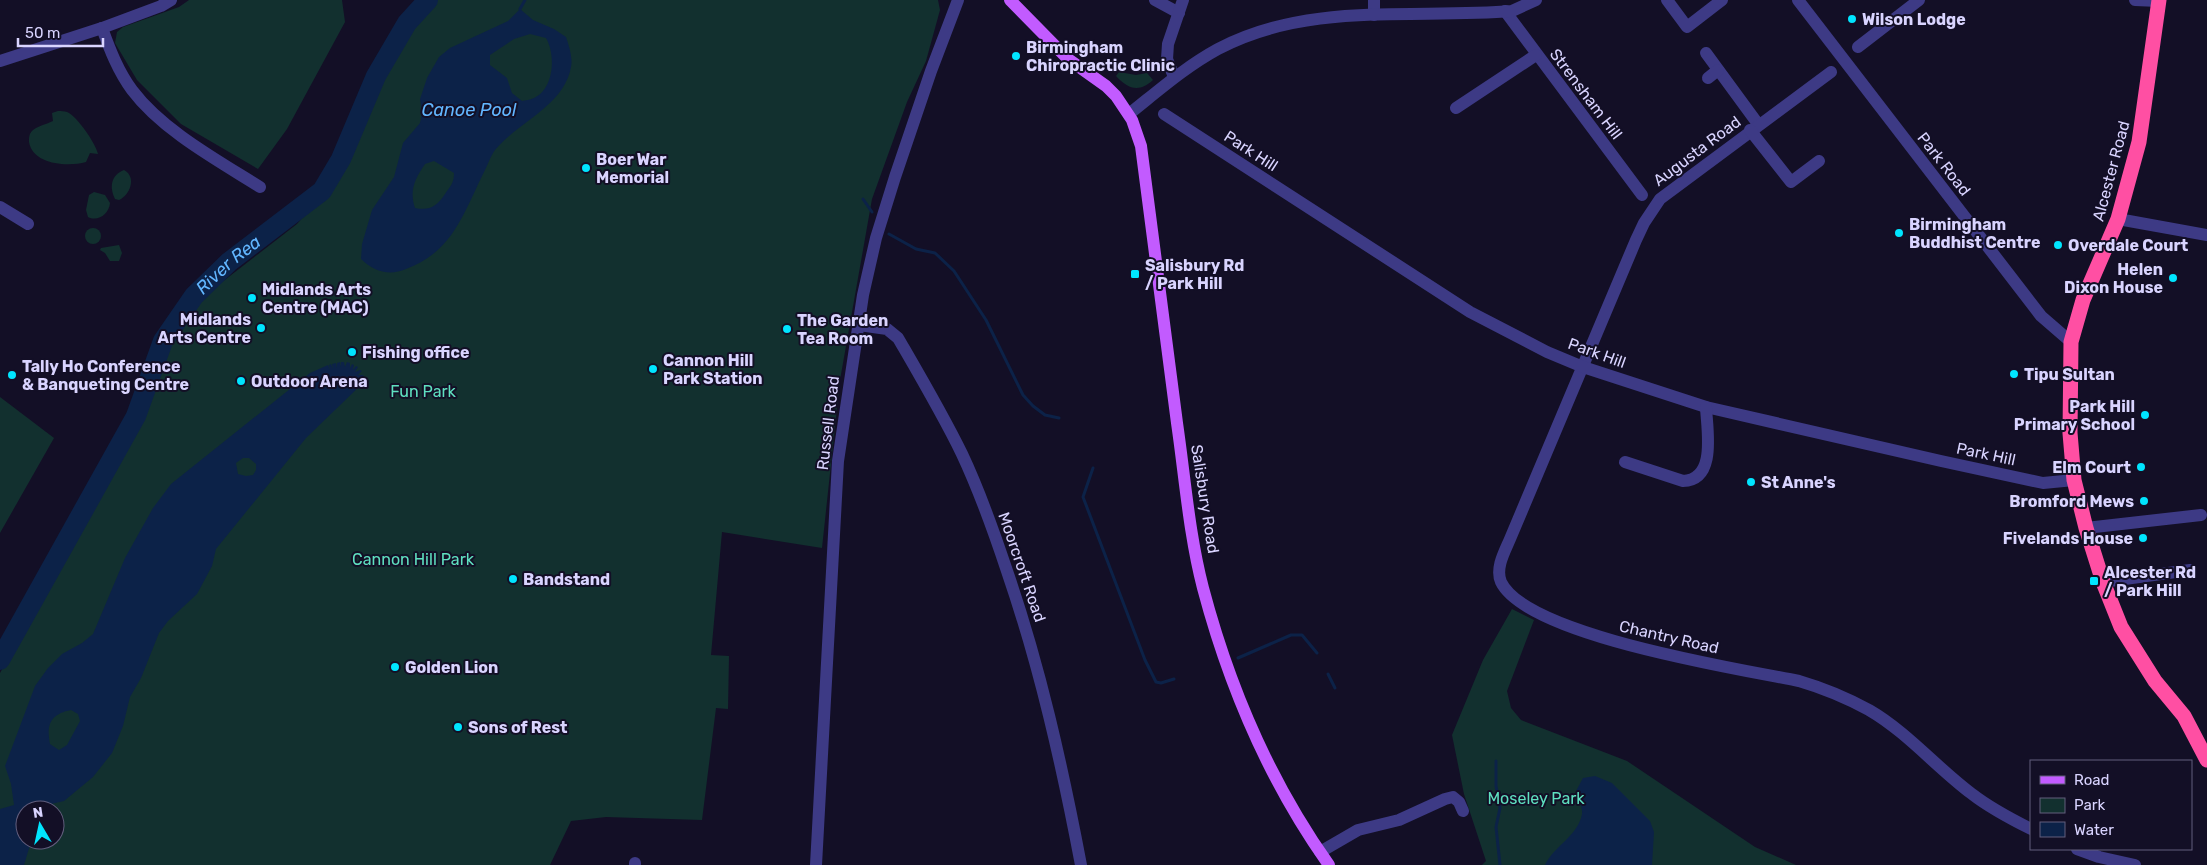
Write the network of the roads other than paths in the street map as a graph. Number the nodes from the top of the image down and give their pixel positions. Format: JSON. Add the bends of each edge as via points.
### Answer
{"nodes":[{"id":1,"x":171,"y":0,"type":"edge"},
{"id":2,"x":958,"y":0,"type":"edge"},
{"id":3,"x":1010,"y":0,"type":"edge"},
{"id":4,"x":1155,"y":0,"type":"edge"},
{"id":5,"x":1183,"y":0,"type":"edge"},
{"id":6,"x":1374,"y":0,"type":"edge"},
{"id":7,"x":1536,"y":0,"type":"edge"},
{"id":8,"x":1667,"y":0,"type":"edge"},
{"id":9,"x":1722,"y":0,"type":"edge"},
{"id":10,"x":1798,"y":0,"type":"edge"},
{"id":11,"x":1919,"y":0,"type":"edge"},
{"id":12,"x":2135,"y":0,"type":"edge"},
{"id":13,"x":2159,"y":0,"type":"edge"},
{"id":14,"x":1498,"y":8,"type":"edge"},
{"id":15,"x":1179,"y":13,"type":"junction"},
{"id":16,"x":1374,"y":15,"type":"junction"},
{"id":17,"x":102,"y":28,"type":"junction"},
{"id":18,"x":1858,"y":47,"type":"dead end"},
{"id":19,"x":1706,"y":53,"type":"dead end"},
{"id":20,"x":1536,"y":55,"type":"junction"},
{"id":21,"x":0,"y":61,"type":"edge"},
{"id":22,"x":1830,"y":72,"type":"dead end"},
{"id":23,"x":1174,"y":77,"type":"junction"},
{"id":24,"x":1456,"y":108,"type":"dead end"},
{"id":25,"x":1129,"y":114,"type":"junction"},
{"id":26,"x":1164,"y":114,"type":"dead end"},
{"id":27,"x":1754,"y":127,"type":"junction"},
{"id":28,"x":1819,"y":161,"type":"dead end"},
{"id":29,"x":260,"y":187,"type":"dead end"},
{"id":30,"x":1642,"y":196,"type":"dead end"},
{"id":31,"x":0,"y":207,"type":"edge"},
{"id":32,"x":2118,"y":219,"type":"junction"},
{"id":33,"x":28,"y":224,"type":"dead end"},
{"id":34,"x":2207,"y":235,"type":"edge"},
{"id":35,"x":859,"y":325,"type":"junction"},
{"id":36,"x":2071,"y":342,"type":"junction"},
{"id":37,"x":1583,"y":367,"type":"junction"},
{"id":38,"x":1706,"y":406,"type":"junction"},
{"id":39,"x":1626,"y":462,"type":"dead end"},
{"id":40,"x":2074,"y":480,"type":"junction"},
{"id":41,"x":2201,"y":515,"type":"dead end"},
{"id":42,"x":2086,"y":528,"type":"junction"},
{"id":43,"x":2190,"y":570,"type":"dead end"},
{"id":44,"x":2103,"y":582,"type":"junction"},
{"id":45,"x":2207,"y":760,"type":"edge"},
{"id":46,"x":1463,"y":812,"type":"dead end"},
{"id":47,"x":2030,"y":828,"type":"edge"},
{"id":48,"x":2080,"y":850,"type":"edge"},
{"id":49,"x":1320,"y":852,"type":"junction"},
{"id":50,"x":816,"y":865,"type":"edge"},
{"id":51,"x":1082,"y":865,"type":"edge"},
{"id":52,"x":1329,"y":865,"type":"edge"},
{"id":53,"x":2134,"y":865,"type":"edge"}],
"edges":[{"from":1,"to":17,"type":"street"},
{"from":2,"to":35,"type":"street","name":"Russell Road","via":[[918,106],[876,238]]},
{"from":3,"to":25,"type":"main road","name":"Salisbury Road","via":[[1068,59],[1106,86]]},
{"from":4,"to":15,"type":"street"},
{"from":5,"to":15,"type":"street"},
{"from":6,"to":16,"type":"street"},
{"from":7,"to":14,"type":"street","via":[[1512,11]]},
{"from":8,"to":9,"type":"street","via":[[1687,27]]},
{"from":10,"to":36,"type":"street","name":"Park Road","via":[[2041,316]]},
{"from":11,"to":18,"type":"street"},
{"from":12,"to":13,"type":"street"},
{"from":13,"to":32,"type":"highway","name":"Alcester Road","via":[[2142,132]]},
{"from":14,"to":16,"type":"street"},
{"from":14,"to":20,"type":"street","name":"Strensham Hill"},
{"from":15,"to":23,"type":"street","via":[[1168,44],[1167,58]]},
{"from":16,"to":23,"type":"street","via":[[1314,18],[1277,26],[1220,48]]},
{"from":17,"to":21,"type":"street"},
{"from":17,"to":29,"type":"street","via":[[113,60],[132,91],[168,127]]},
{"from":19,"to":27,"type":"street","via":[[1713,74]]},
{"from":20,"to":24,"type":"street"},
{"from":20,"to":30,"type":"street","name":"Strensham Hill"},
{"from":22,"to":27,"type":"street","name":"Augusta Road"},
{"from":23,"to":25,"type":"street"},
{"from":25,"to":49,"type":"main road","name":"Salisbury Road","via":[[1141,146],[1187,498],[1202,586],[1234,685],[1261,748]]},
{"from":26,"to":37,"type":"street","name":"Park Hill","via":[[1470,312]]},
{"from":27,"to":28,"type":"street","via":[[1791,182]]},
{"from":27,"to":37,"type":"street","name":"Augusta Road","via":[[1660,198],[1652,209]]},
{"from":31,"to":33,"type":"street"},
{"from":32,"to":34,"type":"street"},
{"from":32,"to":36,"type":"highway","name":"Alcester Road","via":[[2083,300]]},
{"from":35,"to":50,"type":"street","name":"Russell Road","via":[[838,461]]},
{"from":35,"to":51,"type":"street","name":"Moorcroft Road","via":[[887,329],[898,338],[962,454],[992,526],[1038,670]]},
{"from":36,"to":40,"type":"highway","name":"Alcester Road","via":[[2070,434]]},
{"from":37,"to":38,"type":"street","name":"Park Hill"},
{"from":37,"to":47,"type":"street","name":"Chantry Road","via":[[1500,564],[1501,582],[1512,596],[1529,608],[1594,636],[1642,650],[1799,681],[1870,710],[1972,794]]},
{"from":38,"to":39,"type":"street","via":[[1707,459],[1705,469],[1693,480],[1683,481]]},
{"from":38,"to":40,"type":"street","name":"Park Hill","via":[[2043,483]]},
{"from":40,"to":42,"type":"highway","name":"Alcester Road"},
{"from":41,"to":42,"type":"street"},
{"from":42,"to":44,"type":"highway","name":"Alcester Road"},
{"from":43,"to":44,"type":"street"},
{"from":44,"to":45,"type":"highway","name":"Alcester Road","via":[[2121,627],[2155,681],[2184,716]]},
{"from":46,"to":49,"type":"street","via":[[1460,802],[1453,797],[1445,799],[1399,820],[1358,830]]},
{"from":48,"to":53,"type":"street"},
{"from":49,"to":52,"type":"main road","name":"Salisbury Road"}]}
